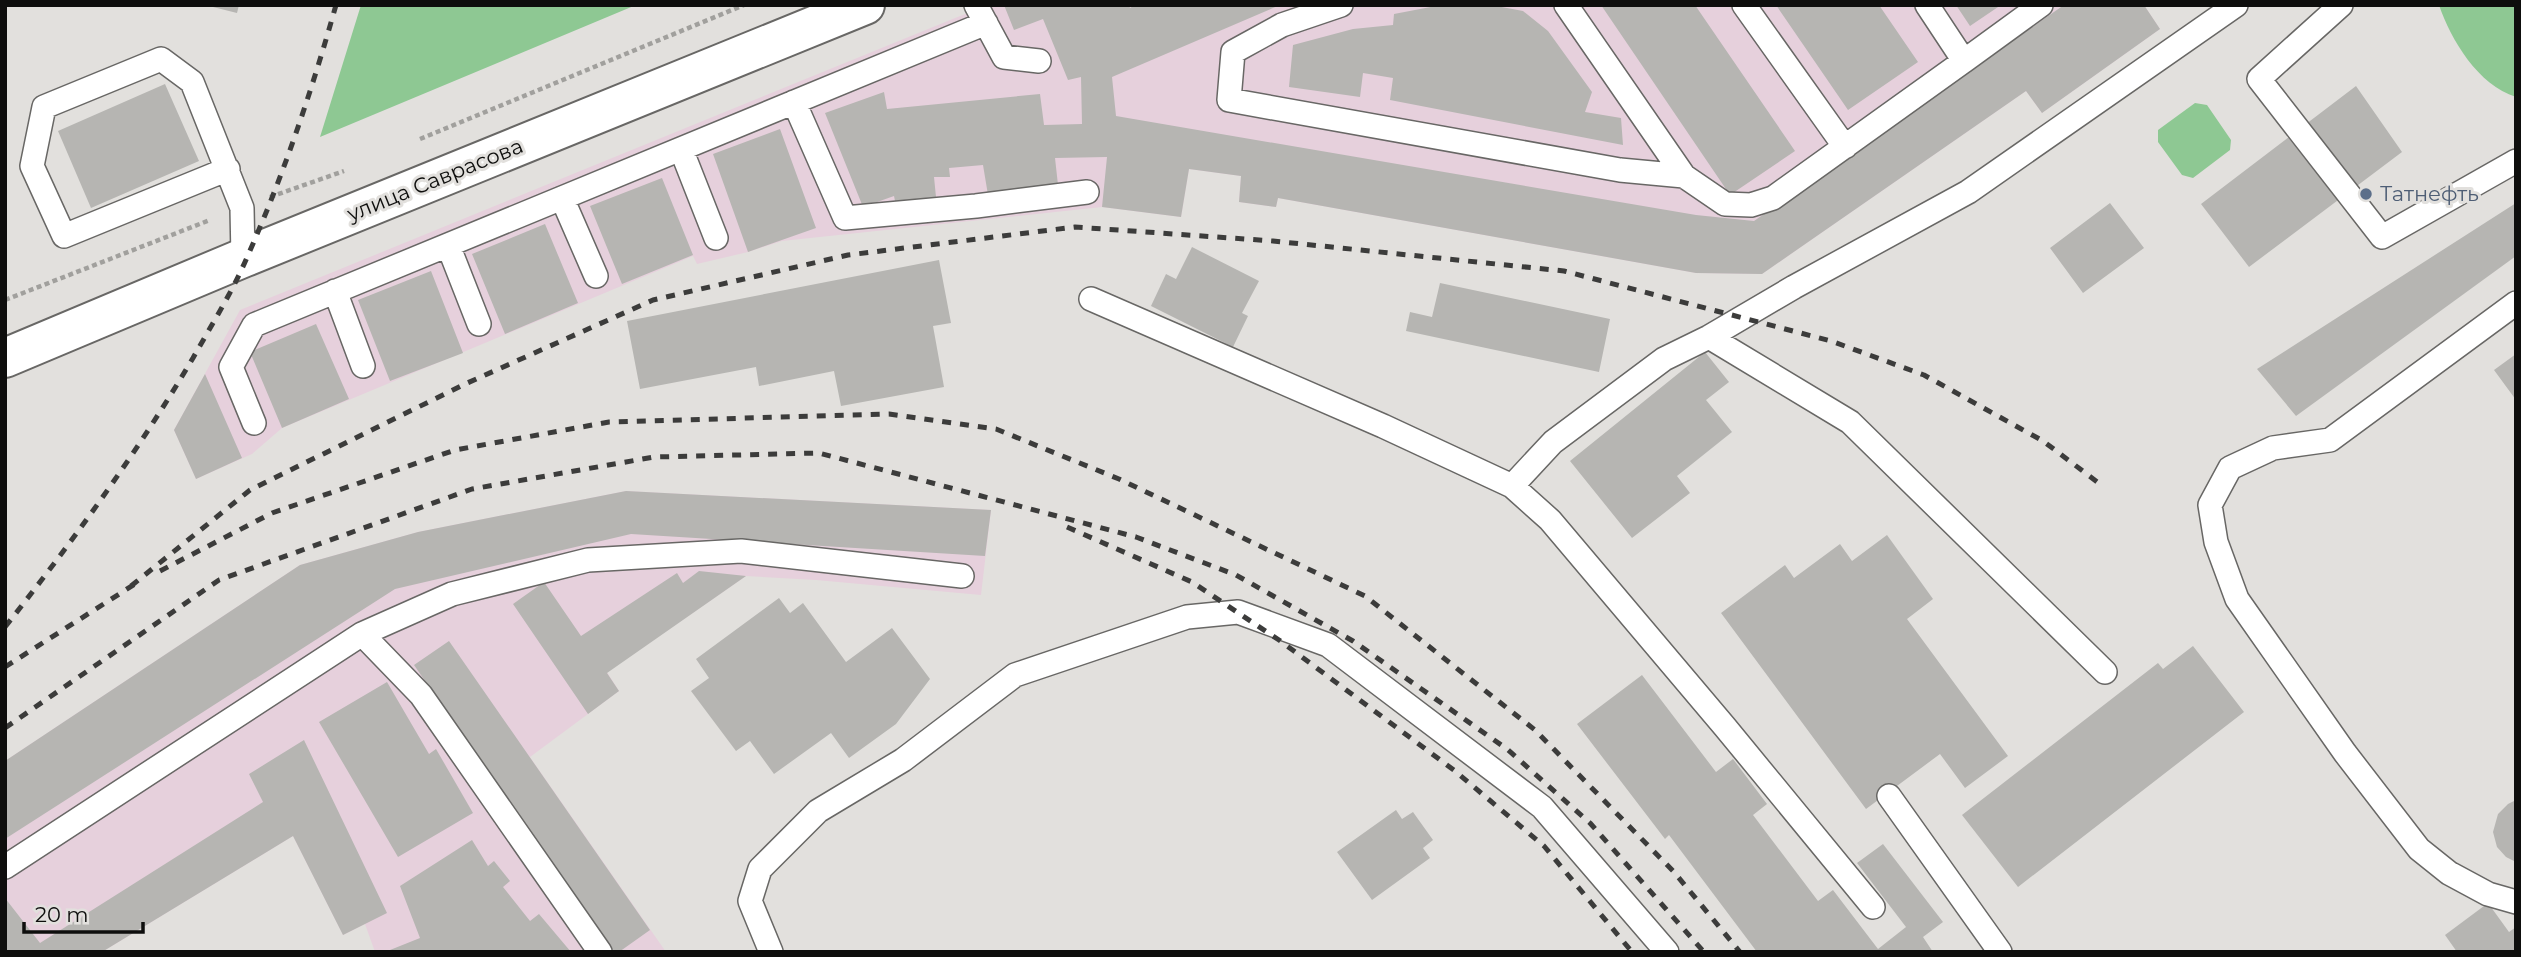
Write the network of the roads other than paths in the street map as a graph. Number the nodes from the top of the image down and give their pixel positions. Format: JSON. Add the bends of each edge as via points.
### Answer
{"nodes":[{"id":1,"x":865,"y":5,"type":"edge"},
{"id":2,"x":1341,"y":5,"type":"edge"},
{"id":3,"x":1566,"y":5,"type":"edge"},
{"id":4,"x":1744,"y":5,"type":"edge"},
{"id":5,"x":1927,"y":5,"type":"edge"},
{"id":6,"x":2041,"y":5,"type":"edge"},
{"id":7,"x":2236,"y":5,"type":"edge"},
{"id":8,"x":2341,"y":5,"type":"edge"},
{"id":9,"x":981,"y":14,"type":"edge"},
{"id":10,"x":1039,"y":61,"type":"dead end"},
{"id":11,"x":1964,"y":61,"type":"junction"},
{"id":12,"x":794,"y":102,"type":"junction"},
{"id":13,"x":1845,"y":147,"type":"junction"},
{"id":14,"x":681,"y":149,"type":"junction"},
{"id":15,"x":2516,"y":160,"type":"edge"},
{"id":16,"x":228,"y":169,"type":"junction"},
{"id":17,"x":1684,"y":176,"type":"junction"},
{"id":18,"x":1087,"y":192,"type":"dead end"},
{"id":19,"x":562,"y":198,"type":"junction"},
{"id":20,"x":716,"y":238,"type":"dead end"},
{"id":21,"x":448,"y":245,"type":"junction"},
{"id":22,"x":243,"y":258,"type":"junction"},
{"id":23,"x":596,"y":276,"type":"dead end"},
{"id":24,"x":335,"y":291,"type":"junction"},
{"id":25,"x":1091,"y":299,"type":"dead end"},
{"id":26,"x":2516,"y":303,"type":"edge"},
{"id":27,"x":479,"y":324,"type":"dead end"},
{"id":28,"x":1709,"y":337,"type":"junction"},
{"id":29,"x":5,"y":359,"type":"edge"},
{"id":30,"x":363,"y":366,"type":"dead end"},
{"id":31,"x":254,"y":423,"type":"dead end"},
{"id":32,"x":1512,"y":486,"type":"junction"},
{"id":33,"x":962,"y":576,"type":"dead end"},
{"id":34,"x":362,"y":634,"type":"junction"},
{"id":35,"x":2105,"y":673,"type":"dead end"},
{"id":36,"x":1889,"y":796,"type":"dead end"},
{"id":37,"x":5,"y":867,"type":"edge"},
{"id":38,"x":2516,"y":902,"type":"edge"},
{"id":39,"x":1873,"y":907,"type":"dead end"},
{"id":40,"x":600,"y":952,"type":"edge"},
{"id":41,"x":771,"y":952,"type":"edge"},
{"id":42,"x":1667,"y":952,"type":"edge"},
{"id":43,"x":2000,"y":952,"type":"edge"}],
"edges":[{"from":1,"to":22,"type":"street","name":"улица Саврасова"},
{"from":2,"to":17,"type":"lane","via":[[1282,25],[1233,52],[1229,100],[1620,170]]},
{"from":3,"to":17,"type":"lane"},
{"from":4,"to":13,"type":"lane"},
{"from":5,"to":11,"type":"lane"},
{"from":6,"to":11,"type":"lane"},
{"from":7,"to":28,"type":"lane","via":[[1968,192]]},
{"from":8,"to":15,"type":"lane","via":[[2259,79],[2382,237]]},
{"from":9,"to":10,"type":"lane","via":[[1004,57]]},
{"from":9,"to":12,"type":"lane"},
{"from":11,"to":13,"type":"lane"},
{"from":12,"to":14,"type":"lane"},
{"from":12,"to":18,"type":"lane","via":[[845,218]]},
{"from":13,"to":17,"type":"lane","via":[[1773,198],[1751,205],[1725,204]]},
{"from":14,"to":19,"type":"lane"},
{"from":14,"to":20,"type":"lane"},
{"from":16,"to":16,"type":"lane","via":[[64,236],[32,166],[44,107],[161,60],[192,82]]},
{"from":16,"to":22,"type":"lane","via":[[242,208]]},
{"from":19,"to":21,"type":"lane"},
{"from":19,"to":23,"type":"lane"},
{"from":21,"to":24,"type":"lane"},
{"from":21,"to":27,"type":"lane"},
{"from":22,"to":29,"type":"street","name":"улица Саврасова"},
{"from":24,"to":30,"type":"lane"},
{"from":24,"to":31,"type":"lane","via":[[254,325],[231,367]]},
{"from":25,"to":32,"type":"lane"},
{"from":26,"to":38,"type":"lane","via":[[2330,440],[2273,447],[2230,468],[2210,505],[2216,541],[2237,599],[2419,849],[2449,873],[2488,894]]},
{"from":28,"to":32,"type":"lane","via":[[1664,359],[1553,442]]},
{"from":28,"to":35,"type":"lane","via":[[1850,422]]},
{"from":32,"to":39,"type":"lane","via":[[1550,520]]},
{"from":33,"to":34,"type":"lane","via":[[741,551],[588,560],[452,594]]},
{"from":34,"to":37,"type":"lane"},
{"from":34,"to":40,"type":"lane","via":[[421,695]]},
{"from":36,"to":43,"type":"lane"},
{"from":41,"to":42,"type":"lane","via":[[750,901],[760,869],[818,811],[903,760],[1015,675],[1187,617],[1238,612],[1328,645],[1542,807]]}]}
